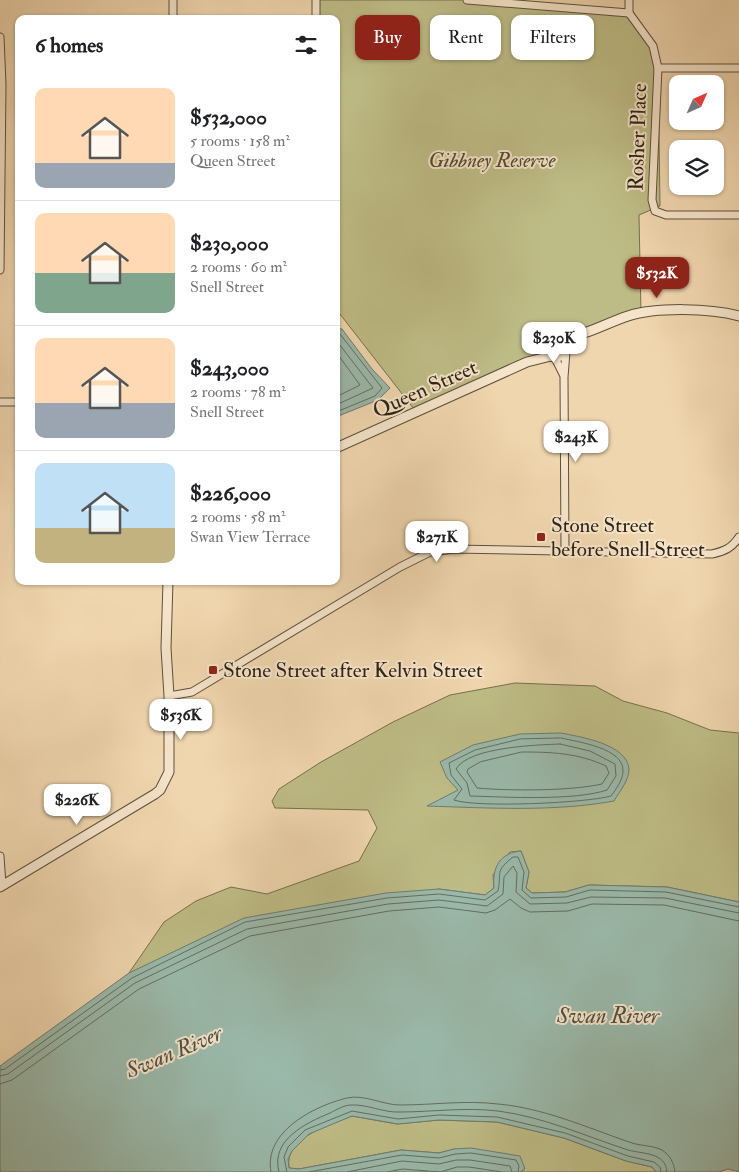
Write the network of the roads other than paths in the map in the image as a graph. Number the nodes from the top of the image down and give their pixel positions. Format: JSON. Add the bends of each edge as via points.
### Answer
{"nodes":[{"id":1,"x":173,"y":0,"type":"edge"},
{"id":2,"x":316,"y":0,"type":"edge"},
{"id":3,"x":467,"y":0,"type":"edge"},
{"id":4,"x":629,"y":0,"type":"edge"},
{"id":5,"x":479,"y":1,"type":"edge"},
{"id":6,"x":629,"y":13,"type":"junction"},
{"id":7,"x":172,"y":15,"type":"edge"},
{"id":8,"x":316,"y":15,"type":"edge"},
{"id":9,"x":0,"y":37,"type":"edge"},
{"id":10,"x":658,"y":68,"type":"junction"},
{"id":11,"x":739,"y":68,"type":"edge"},
{"id":12,"x":1,"y":85,"type":"edge"},
{"id":13,"x":739,"y":215,"type":"edge"},
{"id":14,"x":0,"y":241,"type":"edge"},
{"id":15,"x":0,"y":270,"type":"edge"},
{"id":16,"x":739,"y":316,"type":"edge"},
{"id":17,"x":581,"y":336,"type":"junction"},
{"id":18,"x":562,"y":338,"type":"junction"},
{"id":19,"x":546,"y":346,"type":"junction"},
{"id":20,"x":566,"y":350,"type":"junction"},
{"id":21,"x":553,"y":357,"type":"junction"},
{"id":22,"x":527,"y":362,"type":"junction"},
{"id":23,"x":564,"y":377,"type":"junction"},
{"id":24,"x":0,"y":402,"type":"edge"},
{"id":25,"x":15,"y":402,"type":"edge"},
{"id":26,"x":340,"y":446,"type":"edge"},
{"id":27,"x":738,"y":543,"type":"edge"},
{"id":28,"x":566,"y":550,"type":"junction"},
{"id":29,"x":168,"y":585,"type":"edge"},
{"id":30,"x":169,"y":696,"type":"junction"},
{"id":31,"x":0,"y":856,"type":"edge"},
{"id":32,"x":1,"y":886,"type":"edge"}],
"edges":[{"from":1,"to":7,"type":"street"},
{"from":2,"to":8,"type":"street"},
{"from":3,"to":5,"type":"street"},
{"from":4,"to":6,"type":"street"},
{"from":5,"to":6,"type":"street"},
{"from":6,"to":10,"type":"street","name":"Rosher Place","via":[[653,46]]},
{"from":9,"to":12,"type":"street"},
{"from":10,"to":11,"type":"street"},
{"from":10,"to":13,"type":"street","name":"Rosher Place","via":[[652,200],[655,211],[666,215]]},
{"from":12,"to":14,"type":"street"},
{"from":14,"to":15,"type":"street"},
{"from":16,"to":17,"type":"street","via":[[708,311],[641,313]]},
{"from":17,"to":18,"type":"street"},
{"from":17,"to":20,"type":"street"},
{"from":18,"to":19,"type":"street","name":"Queen Street","via":[[551,338]]},
{"from":18,"to":20,"type":"street"},
{"from":19,"to":21,"type":"street"},
{"from":19,"to":22,"type":"street","name":"Queen Street"},
{"from":20,"to":21,"type":"street","name":"Queen Street"},
{"from":20,"to":23,"type":"street"},
{"from":21,"to":22,"type":"street","name":"Queen Street"},
{"from":21,"to":23,"type":"street"},
{"from":22,"to":26,"type":"street","name":"Queen Street"},
{"from":23,"to":28,"type":"street"},
{"from":24,"to":25,"type":"street"},
{"from":27,"to":28,"type":"street","via":[[726,551],[712,554]]},
{"from":28,"to":30,"type":"street","via":[[454,549],[430,552],[192,692]]},
{"from":29,"to":30,"type":"street","via":[[166,648]]},
{"from":30,"to":32,"type":"street","via":[[169,766],[165,781],[155,794]]},
{"from":31,"to":32,"type":"street"}]}
